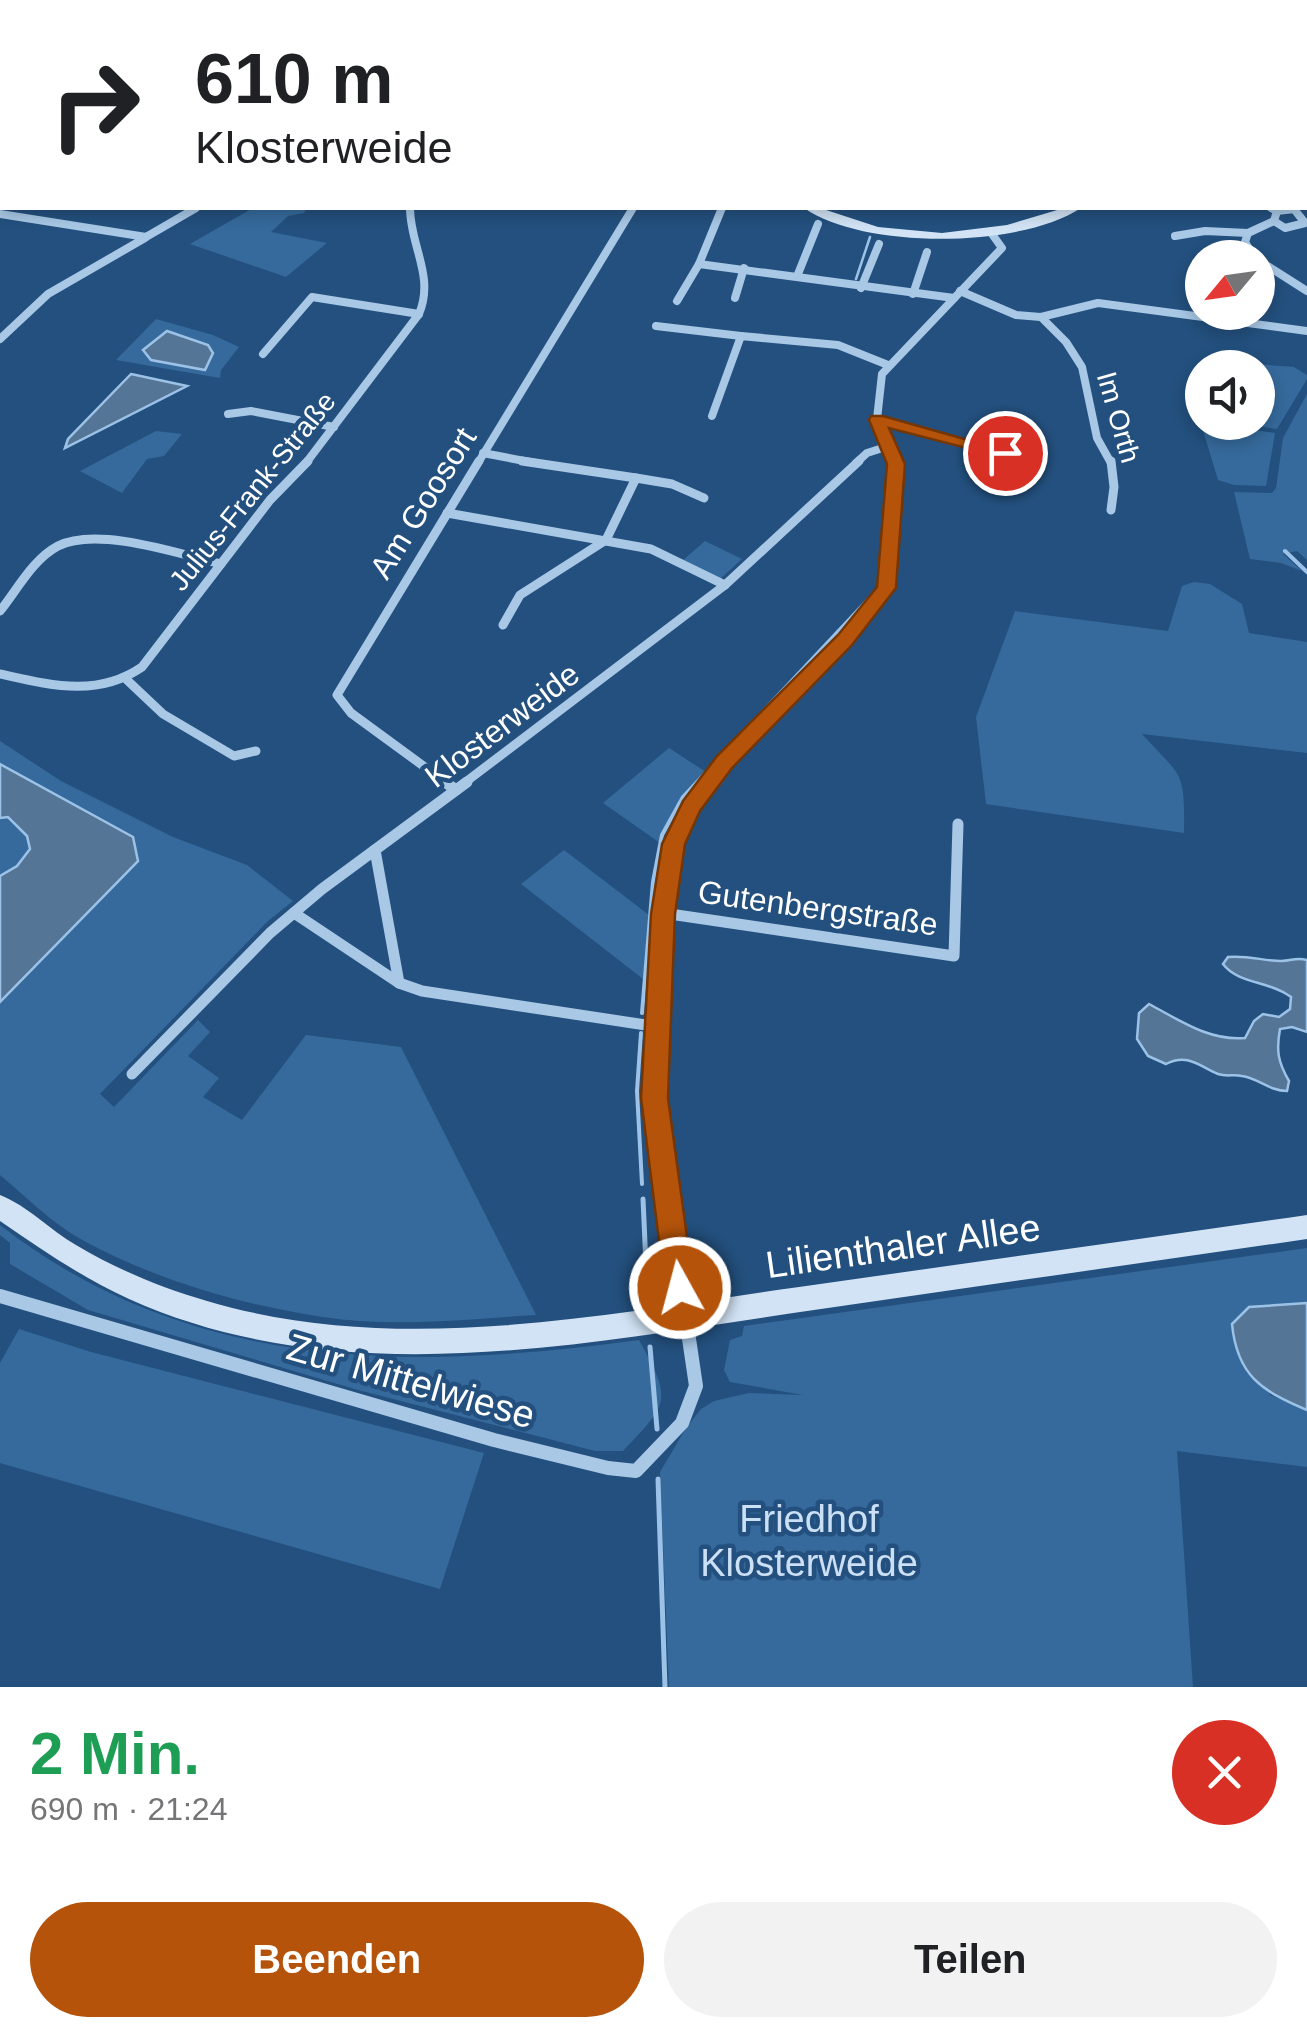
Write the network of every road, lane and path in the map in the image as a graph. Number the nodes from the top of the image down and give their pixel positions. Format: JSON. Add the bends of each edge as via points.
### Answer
{"nodes":[{"id":1,"x":193,"y":210,"type":"edge"},
{"id":2,"x":410,"y":210,"type":"edge"},
{"id":3,"x":632,"y":210,"type":"edge"},
{"id":4,"x":721,"y":210,"type":"edge"},
{"id":5,"x":815,"y":210,"type":"edge"},
{"id":6,"x":1069,"y":210,"type":"edge"},
{"id":7,"x":1282,"y":210,"type":"edge"},
{"id":8,"x":1284,"y":210,"type":"edge"},
{"id":9,"x":0,"y":214,"type":"edge"},
{"id":10,"x":1274,"y":221,"type":"junction"},
{"id":11,"x":818,"y":224,"type":"dead end"},
{"id":12,"x":1248,"y":233,"type":"junction"},
{"id":13,"x":992,"y":234,"type":"junction"},
{"id":14,"x":1175,"y":236,"type":"dead end"},
{"id":15,"x":146,"y":237,"type":"junction"},
{"id":16,"x":1246,"y":240,"type":"edge"},
{"id":17,"x":879,"y":244,"type":"dead end"},
{"id":18,"x":927,"y":252,"type":"dead end"},
{"id":19,"x":700,"y":264,"type":"junction"},
{"id":20,"x":744,"y":268,"type":"junction"},
{"id":21,"x":1275,"y":271,"type":"edge"},
{"id":22,"x":798,"y":274,"type":"junction"},
{"id":23,"x":861,"y":288,"type":"junction"},
{"id":24,"x":1307,"y":291,"type":"edge"},
{"id":25,"x":913,"y":294,"type":"junction"},
{"id":26,"x":957,"y":295,"type":"junction"},
{"id":27,"x":735,"y":298,"type":"dead end"},
{"id":28,"x":678,"y":301,"type":"dead end"},
{"id":29,"x":419,"y":314,"type":"junction"},
{"id":30,"x":1041,"y":318,"type":"junction"},
{"id":31,"x":656,"y":326,"type":"dead end"},
{"id":32,"x":1307,"y":331,"type":"edge"},
{"id":33,"x":741,"y":336,"type":"junction"},
{"id":34,"x":0,"y":339,"type":"edge"},
{"id":35,"x":263,"y":354,"type":"dead end"},
{"id":36,"x":888,"y":366,"type":"junction"},
{"id":37,"x":228,"y":414,"type":"dead end"},
{"id":38,"x":712,"y":416,"type":"dead end"},
{"id":39,"x":877,"y":420,"type":"junction"},
{"id":40,"x":334,"y":427,"type":"junction"},
{"id":41,"x":889,"y":446,"type":"junction"},
{"id":42,"x":483,"y":453,"type":"junction"},
{"id":43,"x":1037,"y":462,"type":"dead end"},
{"id":44,"x":636,"y":478,"type":"junction"},
{"id":45,"x":704,"y":498,"type":"dead end"},
{"id":46,"x":1111,"y":510,"type":"dead end"},
{"id":47,"x":447,"y":513,"type":"junction"},
{"id":48,"x":606,"y":540,"type":"junction"},
{"id":49,"x":221,"y":564,"type":"junction"},
{"id":50,"x":725,"y":586,"type":"junction"},
{"id":51,"x":0,"y":611,"type":"edge"},
{"id":52,"x":503,"y":626,"type":"dead end"},
{"id":53,"x":0,"y":674,"type":"edge"},
{"id":54,"x":127,"y":680,"type":"junction"},
{"id":55,"x":256,"y":751,"type":"dead end"},
{"id":56,"x":456,"y":790,"type":"junction"},
{"id":57,"x":958,"y":824,"type":"dead end"},
{"id":58,"x":376,"y":850,"type":"junction"},
{"id":59,"x":294,"y":913,"type":"junction"},
{"id":60,"x":663,"y":914,"type":"junction"},
{"id":61,"x":399,"y":983,"type":"junction"},
{"id":62,"x":658,"y":1027,"type":"junction"},
{"id":63,"x":132,"y":1074,"type":"dead end"},
{"id":64,"x":0,"y":1207,"type":"edge"},
{"id":65,"x":1307,"y":1227,"type":"edge"},
{"id":66,"x":0,"y":1296,"type":"edge"},
{"id":67,"x":683,"y":1315,"type":"junction"}],
"edges":[{"from":1,"to":15,"type":"street"},
{"from":2,"to":29,"type":"street","via":[[409,236],[428,288]]},
{"from":3,"to":42,"type":"street","name":"Am Goosort"},
{"from":4,"to":19,"type":"street"},
{"from":5,"to":13,"type":"main road","via":[[901,235]]},
{"from":6,"to":13,"type":"main road"},
{"from":7,"to":10,"type":"street"},
{"from":8,"to":10,"type":"street","via":[[1304,226],[1284,228]]},
{"from":9,"to":15,"type":"street"},
{"from":10,"to":12,"type":"street"},
{"from":11,"to":22,"type":"street"},
{"from":12,"to":14,"type":"street"},
{"from":12,"to":16,"type":"street"},
{"from":13,"to":26,"type":"street","via":[[1002,248]]},
{"from":15,"to":34,"type":"street","via":[[48,294]]},
{"from":17,"to":23,"type":"street"},
{"from":18,"to":25,"type":"street"},
{"from":19,"to":20,"type":"street"},
{"from":19,"to":28,"type":"street"},
{"from":20,"to":22,"type":"street"},
{"from":20,"to":27,"type":"street"},
{"from":21,"to":24,"type":"street"},
{"from":22,"to":23,"type":"street"},
{"from":23,"to":25,"type":"street"},
{"from":25,"to":26,"type":"street"},
{"from":26,"to":30,"type":"street"},
{"from":26,"to":36,"type":"street"},
{"from":29,"to":35,"type":"street","via":[[312,297]]},
{"from":29,"to":40,"type":"street","name":"Julius-Frank-Straße"},
{"from":30,"to":32,"type":"street","via":[[1098,303]]},
{"from":30,"to":46,"type":"street","name":"Im Orth","via":[[1082,366],[1097,438],[1110,456]]},
{"from":31,"to":33,"type":"street"},
{"from":33,"to":36,"type":"street","via":[[838,345]]},
{"from":33,"to":38,"type":"street"},
{"from":36,"to":39,"type":"street"},
{"from":37,"to":40,"type":"street","via":[[251,411]]},
{"from":39,"to":41,"type":"street"},
{"from":39,"to":43,"type":"street"},
{"from":40,"to":49,"type":"street","name":"Julius-Frank-Straße"},
{"from":41,"to":50,"type":"street","name":"Klosterweide","via":[[867,453]]},
{"from":41,"to":60,"type":"street","name":"Gutenbergstraße","via":[[896,464],[886,588],[691,806],[674,844]]},
{"from":42,"to":44,"type":"street"},
{"from":42,"to":47,"type":"street","name":"Am Goosort"},
{"from":44,"to":45,"type":"street"},
{"from":44,"to":48,"type":"street"},
{"from":47,"to":48,"type":"street"},
{"from":47,"to":56,"type":"street","name":"Am Goosort","via":[[337,695]]},
{"from":48,"to":50,"type":"street","via":[[651,548]]},
{"from":48,"to":52,"type":"street","via":[[520,596]]},
{"from":49,"to":51,"type":"street","via":[[73,540],[56,547]]},
{"from":49,"to":54,"type":"street","name":"Julius-Frank-Straße"},
{"from":50,"to":56,"type":"street","name":"Klosterweide"},
{"from":53,"to":54,"type":"street","via":[[83,689]]},
{"from":54,"to":55,"type":"street","via":[[163,714],[234,756]]},
{"from":56,"to":58,"type":"street","name":"Klosterweide"},
{"from":57,"to":60,"type":"street","name":"Gutenbergstraße","via":[[954,956]]},
{"from":58,"to":59,"type":"street","name":"Klosterweide"},
{"from":58,"to":61,"type":"street"},
{"from":59,"to":61,"type":"street"},
{"from":59,"to":63,"type":"street","name":"Klosterweide"},
{"from":60,"to":62,"type":"street","name":"Gutenbergstraße"},
{"from":61,"to":62,"type":"street"},
{"from":62,"to":67,"type":"street","name":"Gutenbergstraße","via":[[656,1128]]},
{"from":64,"to":67,"type":"main road","name":"Lilienthaler Allee","via":[[119,1282],[213,1316],[288,1333],[378,1343],[467,1342]]},
{"from":65,"to":67,"type":"main road","name":"Lilienthaler Allee"},
{"from":66,"to":67,"type":"street","name":"Zur Mittelwiese","via":[[476,1435],[636,1471],[690,1411],[696,1386]]}]}
